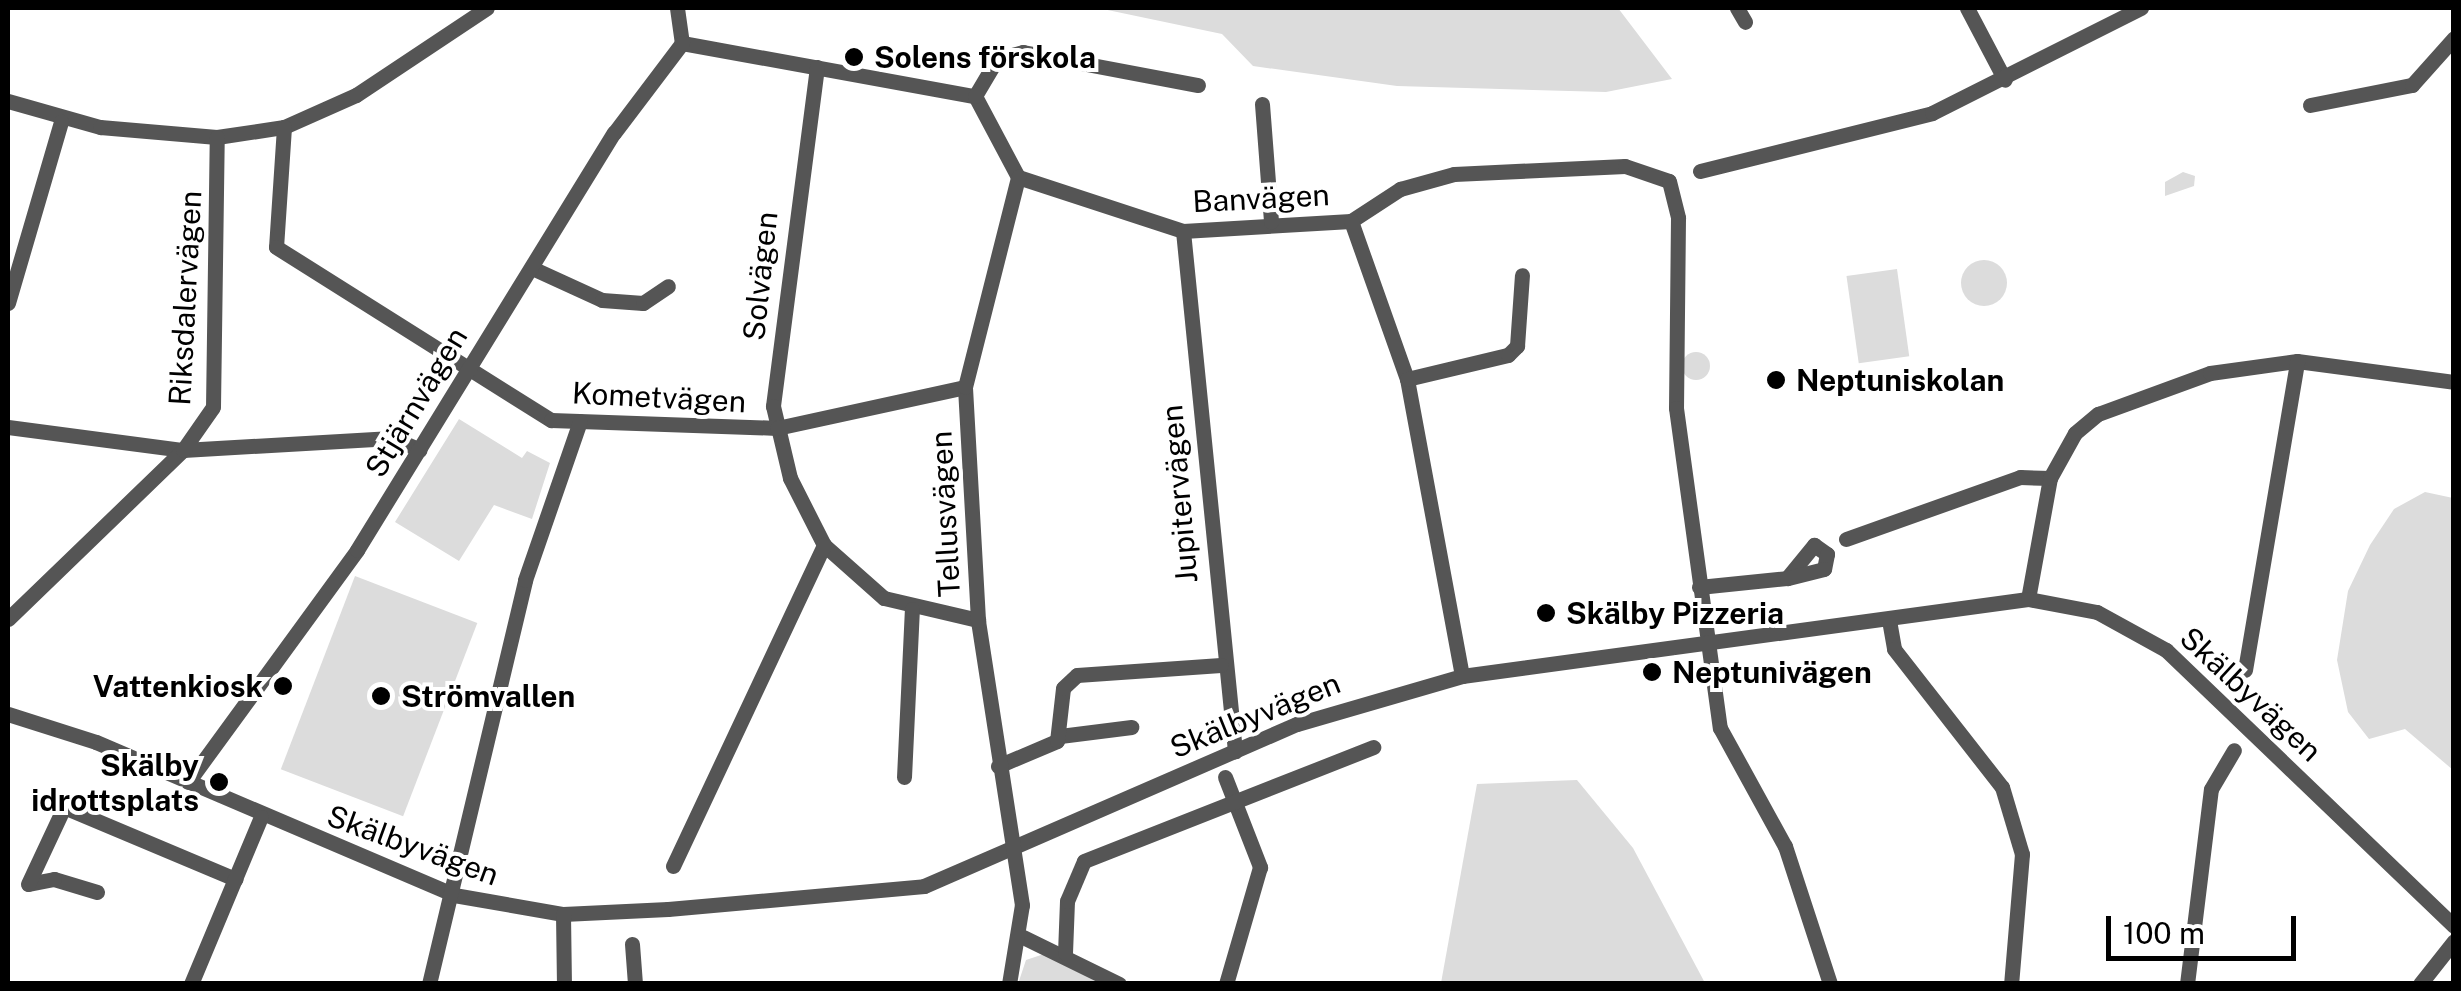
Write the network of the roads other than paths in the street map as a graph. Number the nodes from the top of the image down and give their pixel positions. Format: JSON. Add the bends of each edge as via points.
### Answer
{"nodes":[{"id":1,"x":488,"y":8,"type":"edge"},
{"id":2,"x":677,"y":8,"type":"edge"},
{"id":3,"x":1967,"y":8,"type":"edge"},
{"id":4,"x":2141,"y":8,"type":"edge"},
{"id":5,"x":2454,"y":38,"type":"edge"},
{"id":6,"x":682,"y":43,"type":"junction"},
{"id":7,"x":817,"y":67,"type":"junction"},
{"id":8,"x":2005,"y":80,"type":"junction"},
{"id":9,"x":1198,"y":85,"type":"dead end"},
{"id":10,"x":975,"y":96,"type":"junction"},
{"id":11,"x":8,"y":101,"type":"edge"},
{"id":12,"x":1262,"y":104,"type":"dead end"},
{"id":13,"x":2310,"y":104,"type":"dead end"},
{"id":14,"x":61,"y":122,"type":"junction"},
{"id":15,"x":284,"y":127,"type":"junction"},
{"id":16,"x":217,"y":137,"type":"junction"},
{"id":17,"x":1700,"y":171,"type":"dead end"},
{"id":18,"x":1018,"y":177,"type":"junction"},
{"id":19,"x":1351,"y":221,"type":"junction"},
{"id":20,"x":1270,"y":222,"type":"junction"},
{"id":21,"x":1183,"y":231,"type":"junction"},
{"id":22,"x":532,"y":268,"type":"junction"},
{"id":23,"x":1522,"y":275,"type":"dead end"},
{"id":24,"x":668,"y":286,"type":"dead end"},
{"id":25,"x":8,"y":303,"type":"edge"},
{"id":26,"x":2297,"y":361,"type":"junction"},
{"id":27,"x":466,"y":370,"type":"junction"},
{"id":28,"x":1407,"y":378,"type":"junction"},
{"id":29,"x":2454,"y":382,"type":"edge"},
{"id":30,"x":965,"y":387,"type":"junction"},
{"id":31,"x":580,"y":421,"type":"junction"},
{"id":32,"x":8,"y":427,"type":"edge"},
{"id":33,"x":777,"y":428,"type":"junction"},
{"id":34,"x":183,"y":450,"type":"junction"},
{"id":35,"x":420,"y":450,"type":"junction"},
{"id":36,"x":2050,"y":478,"type":"junction"},
{"id":37,"x":1846,"y":540,"type":"dead end"},
{"id":38,"x":824,"y":545,"type":"junction"},
{"id":39,"x":1787,"y":578,"type":"dead end"},
{"id":40,"x":1699,"y":587,"type":"junction"},
{"id":41,"x":2028,"y":599,"type":"junction"},
{"id":42,"x":912,"y":609,"type":"junction"},
{"id":43,"x":8,"y":619,"type":"edge"},
{"id":44,"x":978,"y":620,"type":"junction"},
{"id":45,"x":1889,"y":620,"type":"junction"},
{"id":46,"x":1705,"y":646,"type":"junction"},
{"id":47,"x":1222,"y":666,"type":"junction"},
{"id":48,"x":2245,"y":670,"type":"dead end"},
{"id":49,"x":1462,"y":676,"type":"junction"},
{"id":50,"x":8,"y":714,"type":"edge"},
{"id":51,"x":1132,"y":727,"type":"dead end"},
{"id":52,"x":1060,"y":736,"type":"junction"},
{"id":53,"x":1373,"y":747,"type":"dead end"},
{"id":54,"x":2234,"y":750,"type":"dead end"},
{"id":55,"x":1234,"y":751,"type":"junction"},
{"id":56,"x":998,"y":766,"type":"junction"},
{"id":57,"x":904,"y":776,"type":"dead end"},
{"id":58,"x":1225,"y":777,"type":"dead end"},
{"id":59,"x":188,"y":782,"type":"junction"},
{"id":60,"x":1237,"y":798,"type":"junction"},
{"id":61,"x":261,"y":817,"type":"junction"},
{"id":62,"x":1011,"y":852,"type":"junction"},
{"id":63,"x":674,"y":866,"type":"dead end"},
{"id":64,"x":235,"y":879,"type":"junction"},
{"id":65,"x":97,"y":892,"type":"dead end"},
{"id":66,"x":454,"y":895,"type":"junction"},
{"id":67,"x":562,"y":914,"type":"junction"},
{"id":68,"x":2454,"y":926,"type":"edge"},
{"id":69,"x":1023,"y":937,"type":"junction"},
{"id":70,"x":2454,"y":941,"type":"edge"},
{"id":71,"x":632,"y":944,"type":"dead end"},
{"id":72,"x":1065,"y":953,"type":"junction"},
{"id":73,"x":2425,"y":982,"type":"edge"},
{"id":74,"x":191,"y":984,"type":"edge"},
{"id":75,"x":429,"y":984,"type":"edge"},
{"id":76,"x":564,"y":984,"type":"edge"},
{"id":77,"x":635,"y":984,"type":"edge"},
{"id":78,"x":1009,"y":984,"type":"edge"},
{"id":79,"x":1120,"y":984,"type":"edge"},
{"id":80,"x":1226,"y":984,"type":"edge"},
{"id":81,"x":1830,"y":984,"type":"edge"},
{"id":82,"x":2011,"y":984,"type":"edge"},
{"id":83,"x":2188,"y":984,"type":"edge"}],
"edges":[{"from":1,"to":15,"type":"street","via":[[356,95]]},
{"from":2,"to":6,"type":"street"},
{"from":3,"to":8,"type":"street"},
{"from":4,"to":8,"type":"street"},
{"from":5,"to":13,"type":"street","via":[[2412,85]]},
{"from":6,"to":7,"type":"street"},
{"from":6,"to":22,"type":"street","name":"Stjärnvägen"},
{"from":7,"to":10,"type":"street"},
{"from":7,"to":33,"type":"street","name":"Solvägen"},
{"from":8,"to":17,"type":"street","via":[[1893,126]]},
{"from":9,"to":10,"type":"street","via":[[1023,52],[997,59]]},
{"from":10,"to":18,"type":"street"},
{"from":11,"to":14,"type":"street"},
{"from":12,"to":20,"type":"street"},
{"from":14,"to":16,"type":"street"},
{"from":14,"to":25,"type":"street"},
{"from":15,"to":16,"type":"street"},
{"from":15,"to":27,"type":"street","name":"Kometvägen","via":[[276,247]]},
{"from":16,"to":34,"type":"street","name":"Riksdalervägen","via":[[213,407]]},
{"from":18,"to":21,"type":"street","name":"Banvägen"},
{"from":18,"to":30,"type":"street","name":"Tellusvägen"},
{"from":19,"to":20,"type":"street","name":"Banvägen"},
{"from":19,"to":28,"type":"street"},
{"from":19,"to":40,"type":"street","name":"Banvägen","via":[[1400,189],[1454,174],[1656,170],[1677,196],[1674,375]]},
{"from":20,"to":21,"type":"street","name":"Banvägen"},
{"from":21,"to":47,"type":"street","name":"Jupitervägen"},
{"from":22,"to":24,"type":"street","via":[[602,300],[643,303]]},
{"from":22,"to":27,"type":"street","name":"Stjärnvägen"},
{"from":23,"to":28,"type":"street","via":[[1517,346],[1508,355]]},
{"from":26,"to":29,"type":"street"},
{"from":26,"to":36,"type":"street","via":[[2210,373],[2098,414],[2075,432]]},
{"from":26,"to":48,"type":"street"},
{"from":27,"to":31,"type":"street","name":"Kometvägen","via":[[551,420]]},
{"from":27,"to":35,"type":"street","name":"Stjärnvägen"},
{"from":28,"to":49,"type":"street"},
{"from":30,"to":33,"type":"street","name":"Kometvägen"},
{"from":30,"to":44,"type":"street","name":"Tellusvägen"},
{"from":31,"to":33,"type":"street","name":"Kometvägen"},
{"from":31,"to":66,"type":"street","via":[[521,596]]},
{"from":32,"to":34,"type":"street"},
{"from":33,"to":38,"type":"street","name":"Solvägen"},
{"from":34,"to":35,"type":"street","via":[[392,438]]},
{"from":34,"to":43,"type":"street","name":"Riksdalervägen"},
{"from":35,"to":59,"type":"street","name":"Stjärnvägen"},
{"from":36,"to":37,"type":"street","via":[[2020,477]]},
{"from":36,"to":41,"type":"street"},
{"from":38,"to":42,"type":"street","name":"Solvägen","via":[[884,598]]},
{"from":38,"to":63,"type":"street"},
{"from":39,"to":40,"type":"street"},
{"from":40,"to":46,"type":"street"},
{"from":41,"to":45,"type":"street","name":"Skälbyvägen"},
{"from":41,"to":68,"type":"street","name":"Skälbyvägen","via":[[2097,612],[2166,650]]},
{"from":42,"to":44,"type":"street","name":"Solvägen"},
{"from":42,"to":57,"type":"street"},
{"from":44,"to":56,"type":"street","name":"Tellusvägen"},
{"from":45,"to":46,"type":"street","name":"Skälbyvägen"},
{"from":45,"to":82,"type":"street","via":[[1894,649],[2002,787],[2022,854]]},
{"from":46,"to":49,"type":"street","name":"Skälbyvägen"},
{"from":46,"to":81,"type":"street","via":[[1720,728],[1785,846]]},
{"from":47,"to":52,"type":"street","via":[[1077,675],[1062,688]]},
{"from":47,"to":55,"type":"street","name":"Jupitervägen"},
{"from":49,"to":55,"type":"street","name":"Skälbyvägen","via":[[1364,700]]},
{"from":50,"to":59,"type":"street","name":"Skälbyvägen"},
{"from":51,"to":52,"type":"street"},
{"from":52,"to":56,"type":"street"},
{"from":53,"to":60,"type":"street"},
{"from":54,"to":83,"type":"street","via":[[2210,790]]},
{"from":55,"to":62,"type":"street","name":"Skälbyvägen"},
{"from":56,"to":62,"type":"street","name":"Tellusvägen"},
{"from":58,"to":60,"type":"street"},
{"from":59,"to":61,"type":"street","name":"Skälbyvägen"},
{"from":60,"to":72,"type":"street","via":[[1084,860],[1067,901]]},
{"from":60,"to":80,"type":"street","via":[[1260,867]]},
{"from":61,"to":64,"type":"street"},
{"from":61,"to":66,"type":"street","name":"Skälbyvägen"},
{"from":62,"to":67,"type":"street","name":"Skälbyvägen","via":[[906,888]]},
{"from":62,"to":69,"type":"street","name":"Tellusvägen"},
{"from":64,"to":65,"type":"street","via":[[64,807],[28,884],[54,879]]},
{"from":64,"to":74,"type":"street"},
{"from":66,"to":67,"type":"street","name":"Skälbyvägen"},
{"from":66,"to":75,"type":"street"},
{"from":67,"to":76,"type":"street"},
{"from":69,"to":72,"type":"street"},
{"from":69,"to":78,"type":"street"},
{"from":70,"to":73,"type":"street"},
{"from":71,"to":77,"type":"street"},
{"from":72,"to":79,"type":"street"}]}
